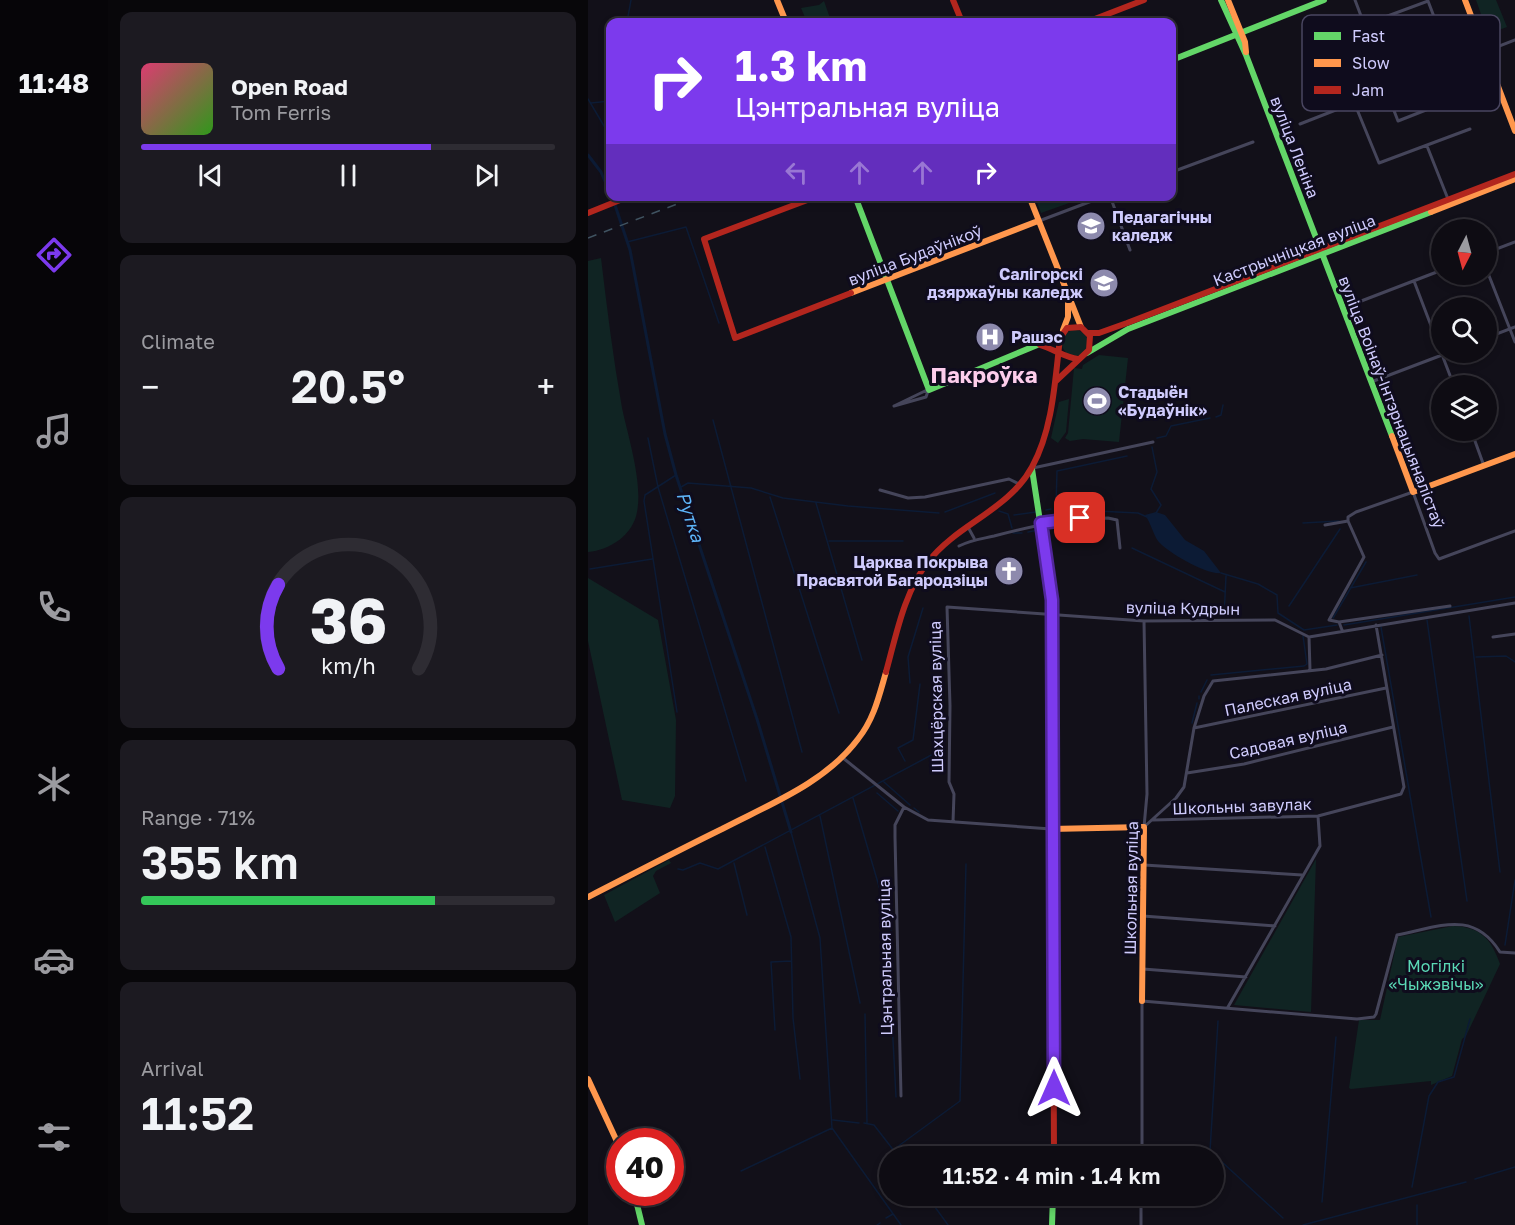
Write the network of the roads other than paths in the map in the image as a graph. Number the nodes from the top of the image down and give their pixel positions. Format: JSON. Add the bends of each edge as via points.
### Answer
{"nodes":[{"id":1,"x":777,"y":0,"type":"edge"},
{"id":2,"x":953,"y":0,"type":"edge"},
{"id":3,"x":1144,"y":0,"type":"edge"},
{"id":4,"x":1221,"y":0,"type":"edge"},
{"id":5,"x":1228,"y":0,"type":"edge"},
{"id":6,"x":1324,"y":0,"type":"edge"},
{"id":7,"x":1355,"y":0,"type":"edge"},
{"id":8,"x":1465,"y":0,"type":"edge"},
{"id":9,"x":1361,"y":15,"type":"edge"},
{"id":10,"x":1388,"y":15,"type":"edge"},
{"id":11,"x":1433,"y":15,"type":"edge"},
{"id":12,"x":1471,"y":15,"type":"edge"},
{"id":13,"x":784,"y":18,"type":"edge"},
{"id":14,"x":960,"y":18,"type":"edge"},
{"id":15,"x":1097,"y":18,"type":"edge"},
{"id":16,"x":1238,"y":34,"type":"junction"},
{"id":17,"x":1515,"y":40,"type":"edge"},
{"id":18,"x":1500,"y":46,"type":"edge"},
{"id":19,"x":1176,"y":58,"type":"edge"},
{"id":20,"x":1500,"y":92,"type":"edge"},
{"id":21,"x":1332,"y":111,"type":"edge"},
{"id":22,"x":1358,"y":111,"type":"edge"},
{"id":23,"x":1394,"y":111,"type":"edge"},
{"id":24,"x":1423,"y":111,"type":"edge"},
{"id":25,"x":1300,"y":124,"type":"dead end"},
{"id":26,"x":1470,"y":129,"type":"dead end"},
{"id":27,"x":1515,"y":131,"type":"edge"},
{"id":28,"x":1252,"y":142,"type":"dead end"},
{"id":29,"x":1427,"y":146,"type":"junction"},
{"id":30,"x":1176,"y":170,"type":"edge"},
{"id":31,"x":1515,"y":174,"type":"edge"},
{"id":32,"x":1515,"y":179,"type":"edge"},
{"id":33,"x":1448,"y":199,"type":"junction"},
{"id":34,"x":618,"y":201,"type":"edge"},
{"id":35,"x":805,"y":201,"type":"edge"},
{"id":36,"x":857,"y":201,"type":"edge"},
{"id":37,"x":1031,"y":201,"type":"edge"},
{"id":38,"x":1092,"y":201,"type":"edge"},
{"id":39,"x":1112,"y":201,"type":"edge"},
{"id":40,"x":588,"y":213,"type":"edge"},
{"id":41,"x":1038,"y":221,"type":"junction"},
{"id":42,"x":1515,"y":242,"type":"edge"},
{"id":43,"x":1497,"y":249,"type":"edge"},
{"id":44,"x":1130,"y":250,"type":"dead end"},
{"id":45,"x":1320,"y":251,"type":"junction"},
{"id":46,"x":1431,"y":274,"type":"edge"},
{"id":47,"x":1414,"y":280,"type":"junction"},
{"id":48,"x":887,"y":282,"type":"junction"},
{"id":49,"x":1493,"y":285,"type":"edge"},
{"id":50,"x":1068,"y":297,"type":"junction"},
{"id":51,"x":1343,"y":308,"type":"junction"},
{"id":52,"x":1431,"y":325,"type":"edge"},
{"id":53,"x":1081,"y":327,"type":"junction"},
{"id":54,"x":1515,"y":327,"type":"edge"},
{"id":55,"x":1510,"y":329,"type":"junction"},
{"id":56,"x":1087,"y":332,"type":"junction"},
{"id":57,"x":1061,"y":333,"type":"junction"},
{"id":58,"x":1497,"y":334,"type":"edge"},
{"id":59,"x":1515,"y":342,"type":"edge"},
{"id":60,"x":1040,"y":345,"type":"junction"},
{"id":61,"x":1049,"y":349,"type":"junction"},
{"id":62,"x":1060,"y":351,"type":"junction"},
{"id":63,"x":1085,"y":355,"type":"junction"},
{"id":64,"x":1431,"y":360,"type":"edge"},
{"id":65,"x":1058,"y":364,"type":"junction"},
{"id":66,"x":1056,"y":381,"type":"junction"},
{"id":67,"x":1371,"y":382,"type":"junction"},
{"id":68,"x":928,"y":390,"type":"junction"},
{"id":69,"x":1475,"y":441,"type":"edge"},
{"id":70,"x":1153,"y":442,"type":"dead end"},
{"id":71,"x":1515,"y":454,"type":"edge"},
{"id":72,"x":1484,"y":466,"type":"junction"},
{"id":73,"x":1032,"y":469,"type":"junction"},
{"id":74,"x":1019,"y":484,"type":"junction"},
{"id":75,"x":880,"y":490,"type":"dead end"},
{"id":76,"x":1413,"y":492,"type":"junction"},
{"id":77,"x":1348,"y":521,"type":"junction"},
{"id":78,"x":1041,"y":523,"type":"junction"},
{"id":79,"x":1325,"y":525,"type":"dead end"},
{"id":80,"x":968,"y":527,"type":"junction"},
{"id":81,"x":1515,"y":531,"type":"edge"},
{"id":82,"x":974,"y":538,"type":"junction"},
{"id":83,"x":959,"y":546,"type":"dead end"},
{"id":84,"x":1120,"y":548,"type":"dead end"},
{"id":85,"x":1515,"y":603,"type":"edge"},
{"id":86,"x":1450,"y":606,"type":"dead end"},
{"id":87,"x":1052,"y":614,"type":"junction"},
{"id":88,"x":1144,"y":621,"type":"junction"},
{"id":89,"x":1340,"y":622,"type":"junction"},
{"id":90,"x":1376,"y":625,"type":"junction"},
{"id":91,"x":1341,"y":630,"type":"junction"},
{"id":92,"x":1515,"y":634,"type":"edge"},
{"id":93,"x":1309,"y":637,"type":"junction"},
{"id":94,"x":1493,"y":637,"type":"dead end"},
{"id":95,"x":1382,"y":655,"type":"junction"},
{"id":96,"x":1310,"y":670,"type":"junction"},
{"id":97,"x":1387,"y":687,"type":"junction"},
{"id":98,"x":1393,"y":727,"type":"junction"},
{"id":99,"x":1194,"y":728,"type":"junction"},
{"id":100,"x":843,"y":758,"type":"junction"},
{"id":101,"x":1187,"y":773,"type":"junction"},
{"id":102,"x":904,"y":807,"type":"junction"},
{"id":103,"x":1318,"y":816,"type":"junction"},
{"id":104,"x":1153,"y":820,"type":"junction"},
{"id":105,"x":953,"y":822,"type":"junction"},
{"id":106,"x":1144,"y":826,"type":"junction"},
{"id":107,"x":1051,"y":829,"type":"junction"},
{"id":108,"x":1142,"y":865,"type":"junction"},
{"id":109,"x":1302,"y":875,"type":"junction"},
{"id":110,"x":588,"y":897,"type":"edge"},
{"id":111,"x":1143,"y":916,"type":"junction"},
{"id":112,"x":1275,"y":926,"type":"junction"},
{"id":113,"x":1515,"y":953,"type":"edge"},
{"id":114,"x":1143,"y":969,"type":"junction"},
{"id":115,"x":1246,"y":977,"type":"junction"},
{"id":116,"x":1142,"y":1001,"type":"junction"},
{"id":117,"x":1228,"y":1007,"type":"junction"},
{"id":118,"x":588,"y":1079,"type":"edge"},
{"id":119,"x":901,"y":1096,"type":"dead end"},
{"id":120,"x":611,"y":1128,"type":"edge"},
{"id":121,"x":1054,"y":1146,"type":"edge"},
{"id":122,"x":1142,"y":1146,"type":"edge"},
{"id":123,"x":637,"y":1206,"type":"edge"},
{"id":124,"x":1053,"y":1206,"type":"edge"},
{"id":125,"x":1141,"y":1206,"type":"edge"},
{"id":126,"x":642,"y":1225,"type":"edge"},
{"id":127,"x":1052,"y":1225,"type":"edge"},
{"id":128,"x":1141,"y":1225,"type":"edge"}],
"edges":[{"from":1,"to":13,"type":"main road"},
{"from":2,"to":14,"type":"main road"},
{"from":3,"to":15,"type":"main road"},
{"from":4,"to":16,"type":"main road","name":"вуліца Леніна"},
{"from":5,"to":16,"type":"main road","name":"вуліца Леніна"},
{"from":6,"to":16,"type":"main road"},
{"from":7,"to":9,"type":"street"},
{"from":8,"to":12,"type":"main road"},
{"from":10,"to":11,"type":"street","via":[[1427,0]]},
{"from":16,"to":19,"type":"main road"},
{"from":16,"to":45,"type":"main road","name":"вуліца Леніна"},
{"from":17,"to":18,"type":"street"},
{"from":20,"to":27,"type":"main road"},
{"from":21,"to":25,"type":"street"},
{"from":22,"to":29,"type":"street","via":[[1379,163]]},
{"from":23,"to":24,"type":"street","via":[[1398,121]]},
{"from":26,"to":29,"type":"street"},
{"from":28,"to":30,"type":"street"},
{"from":29,"to":33,"type":"street"},
{"from":31,"to":33,"type":"main road","name":"Кастрычніцкая вуліца"},
{"from":32,"to":45,"type":"main road","name":"Кастрычніцкая вуліца"},
{"from":33,"to":45,"type":"main road","name":"Кастрычніцкая вуліца"},
{"from":34,"to":40,"type":"main road"},
{"from":35,"to":48,"type":"main road","name":"вуліца Будаўнікоў","via":[[704,239],[735,338]]},
{"from":36,"to":48,"type":"main road"},
{"from":37,"to":41,"type":"main road"},
{"from":38,"to":41,"type":"street","name":"вуліца Будаўнікоў"},
{"from":39,"to":44,"type":"street"},
{"from":41,"to":48,"type":"main road","name":"вуліца Будаўнікоў"},
{"from":41,"to":50,"type":"main road"},
{"from":42,"to":43,"type":"street"},
{"from":45,"to":51,"type":"main road","name":"вуліца Воінаў-Інтэрнацыяналістаў"},
{"from":45,"to":56,"type":"main road","name":"Кастрычніцкая вуліца","via":[[1099,333]]},
{"from":45,"to":63,"type":"main road","name":"Кастрычніцкая вуліца","via":[[1128,329]]},
{"from":46,"to":47,"type":"street"},
{"from":47,"to":51,"type":"street"},
{"from":47,"to":52,"type":"street"},
{"from":48,"to":68,"type":"main road"},
{"from":49,"to":55,"type":"street"},
{"from":50,"to":53,"type":"main road"},
{"from":50,"to":57,"type":"main road","via":[[1069,311]]},
{"from":51,"to":67,"type":"main road","name":"вуліца Воінаў-Інтэрнацыяналістаў"},
{"from":53,"to":56,"type":"main road"},
{"from":53,"to":57,"type":"main road","via":[[1071,326]]},
{"from":54,"to":55,"type":"street"},
{"from":55,"to":58,"type":"street"},
{"from":55,"to":59,"type":"street"},
{"from":56,"to":63,"type":"main road","via":[[1091,341]]},
{"from":57,"to":60,"type":"main road"},
{"from":57,"to":62,"type":"main road"},
{"from":60,"to":61,"type":"main road"},
{"from":60,"to":68,"type":"main road"},
{"from":61,"to":62,"type":"main road"},
{"from":61,"to":65,"type":"main road"},
{"from":62,"to":63,"type":"main road","via":[[1073,359]]},
{"from":62,"to":65,"type":"main road"},
{"from":63,"to":66,"type":"main road","name":"Кастрычніцкая вуліца"},
{"from":64,"to":67,"type":"street"},
{"from":65,"to":66,"type":"main road"},
{"from":66,"to":73,"type":"main road"},
{"from":67,"to":76,"type":"main road","name":"вуліца Воінаў-Інтэрнацыяналістаў"},
{"from":68,"to":68,"type":"street","via":[[897,403],[894,406],[926,397]]},
{"from":69,"to":72,"type":"street"},
{"from":70,"to":73,"type":"street"},
{"from":71,"to":72,"type":"main road"},
{"from":72,"to":76,"type":"main road"},
{"from":73,"to":74,"type":"main road"},
{"from":73,"to":78,"type":"main road"},
{"from":74,"to":75,"type":"street","via":[[1009,479],[908,498]]},
{"from":74,"to":80,"type":"main road"},
{"from":76,"to":77,"type":"street","via":[[1356,512]]},
{"from":76,"to":81,"type":"street","name":"вуліца Воінаў-Інтэрнацыяналістаў","via":[[1439,560]]},
{"from":77,"to":79,"type":"street"},
{"from":77,"to":89,"type":"street","via":[[1364,557],[1329,620]]},
{"from":78,"to":82,"type":"street"},
{"from":78,"to":84,"type":"street","via":[[1080,518],[1117,520]]},
{"from":78,"to":87,"type":"main road"},
{"from":80,"to":82,"type":"street"},
{"from":80,"to":100,"type":"main road","via":[[928,561],[919,575],[874,713],[858,742]]},
{"from":82,"to":83,"type":"street"},
{"from":85,"to":90,"type":"street"},
{"from":86,"to":89,"type":"street"},
{"from":87,"to":88,"type":"street","name":"вуліца Кудрын"},
{"from":87,"to":105,"type":"street","name":"Шахцёрская вуліца","via":[[947,607]]},
{"from":87,"to":107,"type":"main road"},
{"from":88,"to":93,"type":"street","name":"вуліца Кудрын","via":[[1275,620]]},
{"from":88,"to":106,"type":"street","name":"Школьная вуліца"},
{"from":89,"to":91,"type":"street"},
{"from":90,"to":91,"type":"street"},
{"from":90,"to":95,"type":"street"},
{"from":91,"to":93,"type":"street"},
{"from":92,"to":94,"type":"street"},
{"from":93,"to":96,"type":"street"},
{"from":95,"to":96,"type":"street"},
{"from":95,"to":97,"type":"street"},
{"from":96,"to":99,"type":"street","via":[[1213,681],[1203,696]]},
{"from":97,"to":98,"type":"street"},
{"from":97,"to":99,"type":"street","name":"Палеская вуліца"},
{"from":98,"to":101,"type":"street","name":"Садовая вуліца","via":[[1244,764]]},
{"from":98,"to":103,"type":"street","name":"Школьны завулак","via":[[1404,787],[1401,794]]},
{"from":99,"to":101,"type":"street"},
{"from":100,"to":102,"type":"street"},
{"from":100,"to":110,"type":"main road","via":[[792,793]]},
{"from":101,"to":104,"type":"street","via":[[1184,787]]},
{"from":102,"to":105,"type":"street","via":[[928,820]]},
{"from":102,"to":119,"type":"street","name":"Цэнтральная вуліца","via":[[895,837]]},
{"from":103,"to":104,"type":"street","name":"Школьны завулак"},
{"from":103,"to":109,"type":"street","via":[[1320,846]]},
{"from":104,"to":106,"type":"street"},
{"from":105,"to":107,"type":"street"},
{"from":106,"to":107,"type":"main road"},
{"from":106,"to":108,"type":"main road","name":"Школьная вуліца"},
{"from":107,"to":121,"type":"main road"},
{"from":108,"to":109,"type":"street"},
{"from":108,"to":111,"type":"main road","name":"Школьная вуліца"},
{"from":109,"to":112,"type":"street"},
{"from":111,"to":112,"type":"street"},
{"from":111,"to":114,"type":"main road","name":"Школьная вуліца"},
{"from":112,"to":115,"type":"street"},
{"from":113,"to":117,"type":"street","via":[[1500,952],[1492,939],[1477,928],[1451,924],[1397,935],[1374,1017],[1356,1019]]},
{"from":114,"to":115,"type":"street"},
{"from":114,"to":116,"type":"main road","name":"Школьная вуліца"},
{"from":115,"to":117,"type":"street"},
{"from":116,"to":117,"type":"street"},
{"from":116,"to":122,"type":"street","name":"Школьная вуліца"},
{"from":118,"to":120,"type":"main road"},
{"from":123,"to":126,"type":"main road"},
{"from":124,"to":127,"type":"main road"},
{"from":125,"to":128,"type":"street"}]}
